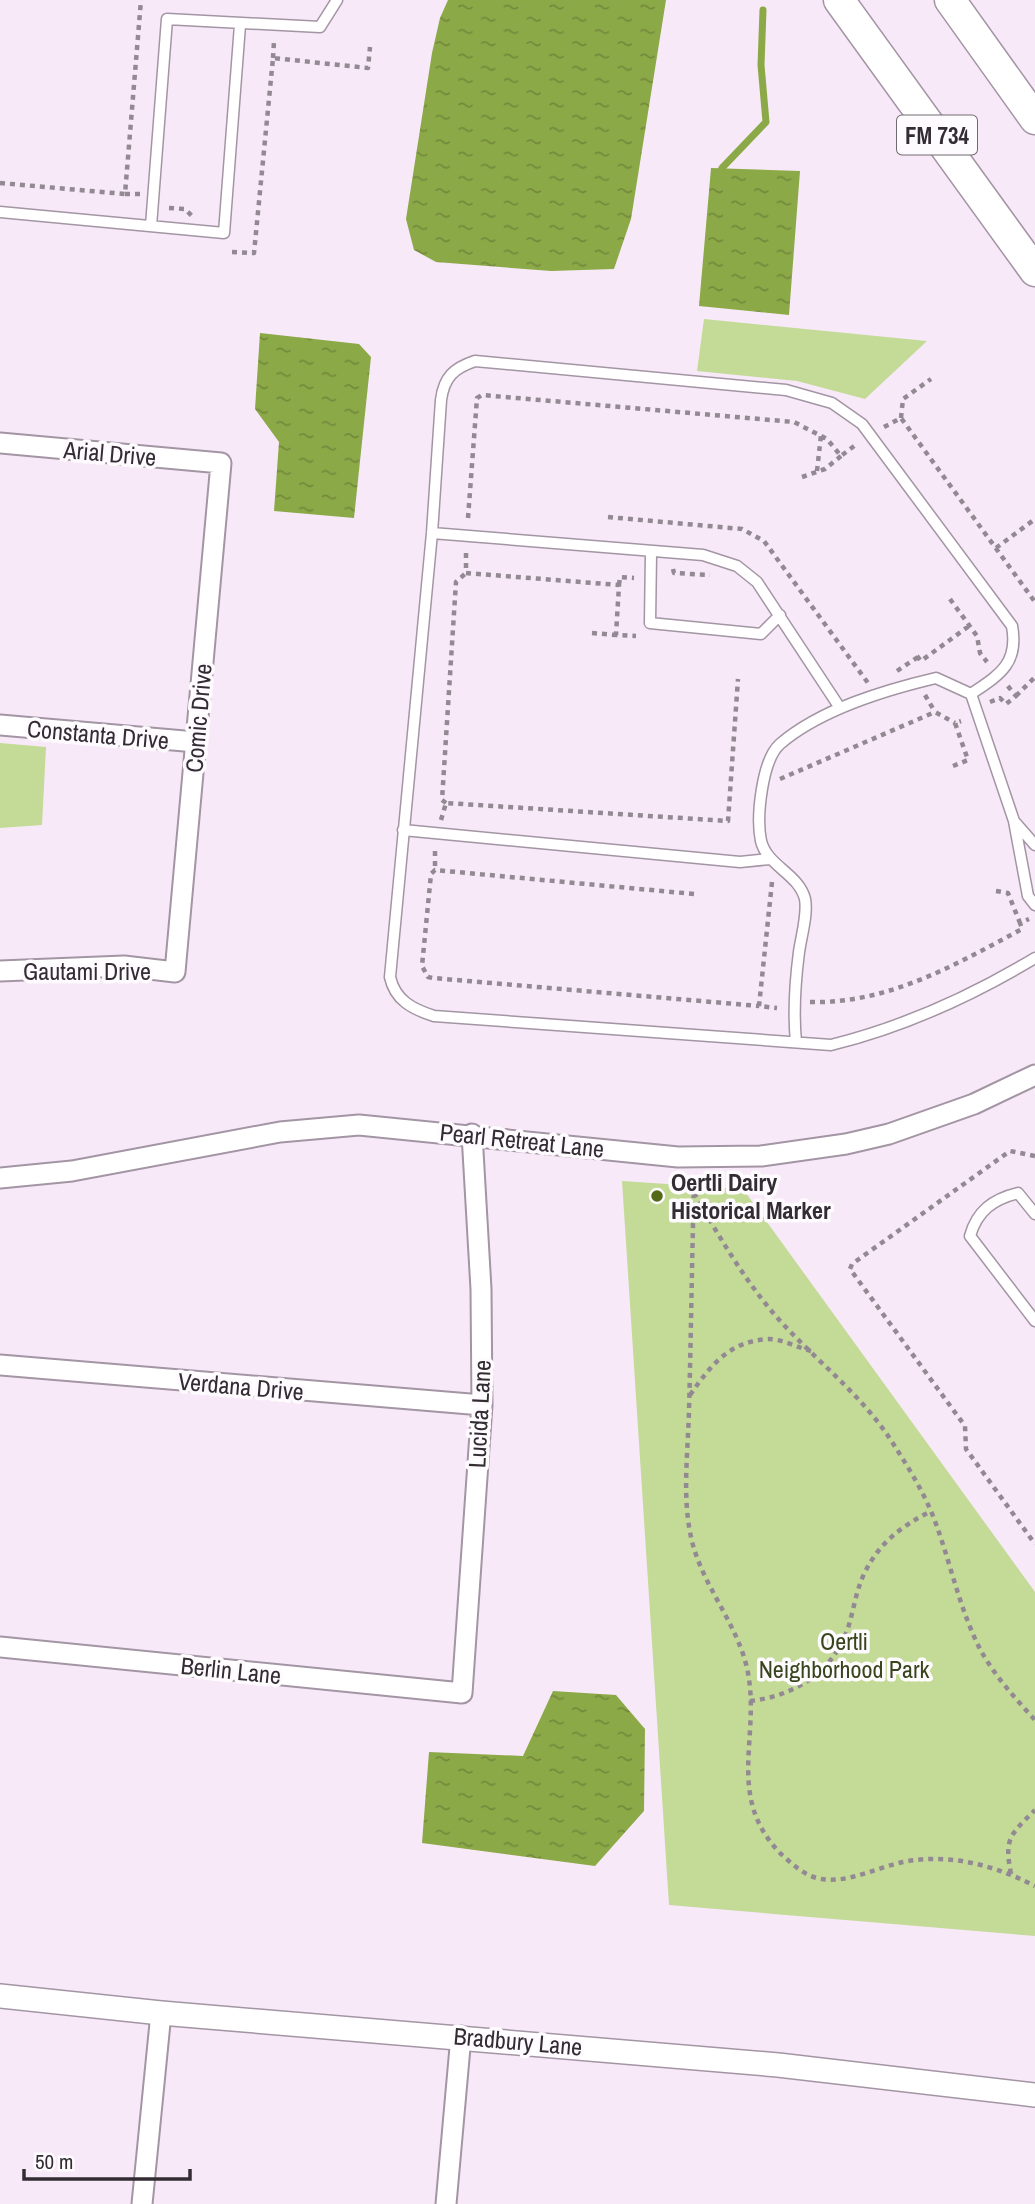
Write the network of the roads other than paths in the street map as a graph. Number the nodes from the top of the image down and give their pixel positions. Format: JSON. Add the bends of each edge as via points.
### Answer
{"nodes":[{"id":1,"x":337,"y":0,"type":"edge"},
{"id":2,"x":839,"y":0,"type":"edge"},
{"id":3,"x":950,"y":0,"type":"edge"},
{"id":4,"x":240,"y":25,"type":"junction"},
{"id":5,"x":1035,"y":119,"type":"edge"},
{"id":6,"x":0,"y":212,"type":"edge"},
{"id":7,"x":150,"y":226,"type":"junction"},
{"id":8,"x":1035,"y":271,"type":"edge"},
{"id":9,"x":0,"y":443,"type":"edge"},
{"id":10,"x":221,"y":463,"type":"joint"},
{"id":11,"x":432,"y":533,"type":"junction"},
{"id":12,"x":651,"y":553,"type":"junction"},
{"id":13,"x":780,"y":615,"type":"junction"},
{"id":14,"x":971,"y":694,"type":"junction"},
{"id":15,"x":840,"y":708,"type":"junction"},
{"id":16,"x":0,"y":725,"type":"edge"},
{"id":17,"x":196,"y":742,"type":"junction"},
{"id":18,"x":1014,"y":821,"type":"junction"},
{"id":19,"x":402,"y":830,"type":"junction"},
{"id":20,"x":1035,"y":845,"type":"edge"},
{"id":21,"x":770,"y":859,"type":"junction"},
{"id":22,"x":1035,"y":905,"type":"edge"},
{"id":23,"x":1035,"y":958,"type":"edge"},
{"id":24,"x":0,"y":971,"type":"edge"},
{"id":25,"x":175,"y":972,"type":"joint"},
{"id":26,"x":796,"y":1042,"type":"junction"},
{"id":27,"x":1035,"y":1075,"type":"edge"},
{"id":28,"x":472,"y":1134,"type":"junction"},
{"id":29,"x":0,"y":1178,"type":"edge"},
{"id":30,"x":1035,"y":1214,"type":"edge"},
{"id":31,"x":1035,"y":1321,"type":"edge"},
{"id":32,"x":0,"y":1365,"type":"edge"},
{"id":33,"x":482,"y":1405,"type":"junction"},
{"id":34,"x":0,"y":1647,"type":"edge"},
{"id":35,"x":462,"y":1693,"type":"joint"},
{"id":36,"x":0,"y":1996,"type":"edge"},
{"id":37,"x":161,"y":2013,"type":"junction"},
{"id":38,"x":461,"y":2036,"type":"junction"},
{"id":39,"x":1035,"y":2095,"type":"edge"},
{"id":40,"x":142,"y":2204,"type":"edge"},
{"id":41,"x":446,"y":2204,"type":"edge"}],
"edges":[{"from":1,"to":4,"type":"lane","via":[[320,27]]},
{"from":2,"to":8,"type":"main road","number":"FM 734"},
{"from":3,"to":5,"type":"main road"},
{"from":4,"to":7,"type":"lane","via":[[167,19]]},
{"from":4,"to":7,"type":"lane","via":[[224,233]]},
{"from":6,"to":7,"type":"lane"},
{"from":9,"to":10,"type":"street","name":"Arial Drive"},
{"from":10,"to":17,"type":"street","name":"Comic Drive"},
{"from":11,"to":12,"type":"lane"},
{"from":11,"to":14,"type":"lane","via":[[442,393],[456,367],[475,361],[810,396],[832,403],[862,424],[1012,626],[1016,644],[1002,673]]},
{"from":11,"to":19,"type":"lane"},
{"from":12,"to":13,"type":"lane","via":[[703,555],[737,566],[757,582]]},
{"from":12,"to":13,"type":"lane","via":[[650,623],[761,634]]},
{"from":13,"to":15,"type":"lane"},
{"from":14,"to":15,"type":"lane","via":[[936,678]]},
{"from":14,"to":18,"type":"lane"},
{"from":15,"to":21,"type":"lane","via":[[779,745],[768,762],[760,820],[761,842]]},
{"from":16,"to":17,"type":"street","name":"Constanta Drive"},
{"from":17,"to":25,"type":"street","name":"Comic Drive"},
{"from":18,"to":20,"type":"lane"},
{"from":18,"to":22,"type":"lane","via":[[1028,896]]},
{"from":19,"to":21,"type":"lane","via":[[740,862]]},
{"from":19,"to":26,"type":"lane","via":[[390,976],[397,996],[416,1010],[434,1016]]},
{"from":21,"to":26,"type":"lane","via":[[796,882],[806,900],[794,993]]},
{"from":23,"to":26,"type":"lane","via":[[948,1006],[907,1021],[831,1045]]},
{"from":24,"to":25,"type":"street","name":"Gautami Drive","via":[[124,966]]},
{"from":27,"to":28,"type":"street","name":"Pearl Retreat Lane","via":[[900,1131],[775,1155],[678,1157]]},
{"from":28,"to":29,"type":"street","name":"Pearl Retreat Lane","via":[[359,1125],[321,1128],[247,1137],[72,1171]]},
{"from":28,"to":33,"type":"street","name":"Lucida Lane"},
{"from":30,"to":31,"type":"lane","via":[[1018,1193],[1000,1197],[975,1217],[970,1236]]},
{"from":32,"to":33,"type":"street","name":"Verdana Drive"},
{"from":33,"to":35,"type":"street","name":"Lucida Lane"},
{"from":34,"to":35,"type":"street","name":"Berlin Lane"},
{"from":36,"to":37,"type":"street","name":"Bradbury Lane"},
{"from":37,"to":38,"type":"street","name":"Bradbury Lane"},
{"from":37,"to":40,"type":"street"},
{"from":38,"to":39,"type":"street","name":"Bradbury Lane","via":[[778,2065]]},
{"from":38,"to":41,"type":"street"}]}
